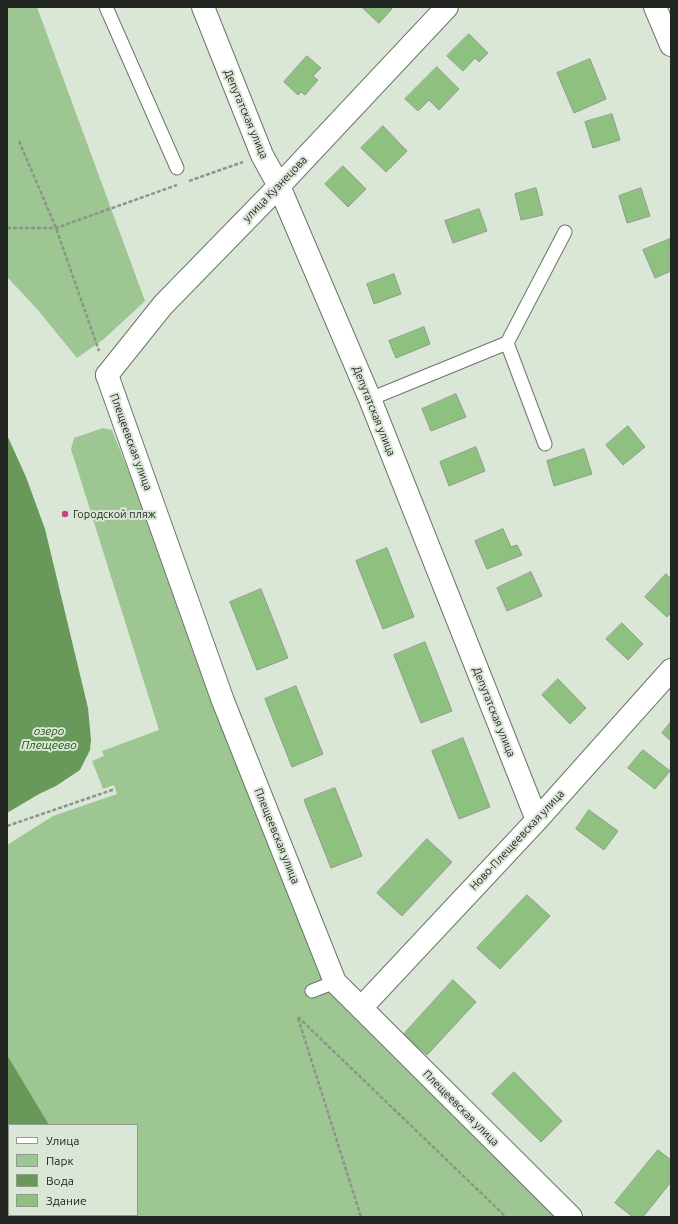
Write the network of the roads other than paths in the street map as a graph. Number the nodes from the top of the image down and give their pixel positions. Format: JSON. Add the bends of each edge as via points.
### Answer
{"nodes":[{"id":1,"x":106,"y":7,"type":"edge"},
{"id":2,"x":203,"y":7,"type":"edge"},
{"id":3,"x":447,"y":7,"type":"edge"},
{"id":4,"x":655,"y":7,"type":"edge"},
{"id":5,"x":671,"y":45,"type":"edge"},
{"id":6,"x":177,"y":168,"type":"dead end"},
{"id":7,"x":279,"y":186,"type":"junction"},
{"id":8,"x":565,"y":232,"type":"dead end"},
{"id":9,"x":507,"y":343,"type":"junction"},
{"id":10,"x":108,"y":375,"type":"joint"},
{"id":11,"x":370,"y":399,"type":"junction"},
{"id":12,"x":545,"y":444,"type":"dead end"},
{"id":13,"x":671,"y":670,"type":"edge"},
{"id":14,"x":537,"y":820,"type":"junction"},
{"id":15,"x":335,"y":982,"type":"junction"},
{"id":16,"x":312,"y":991,"type":"dead end"},
{"id":17,"x":361,"y":1008,"type":"junction"},
{"id":18,"x":571,"y":1217,"type":"edge"}],
"edges":[{"from":1,"to":6,"type":"lane"},
{"from":2,"to":7,"type":"street","name":"Депутатская улица","via":[[262,155]]},
{"from":3,"to":7,"type":"street","name":"улица Кузнецова"},
{"from":4,"to":5,"type":"street"},
{"from":7,"to":10,"type":"street","name":"улица Кузнецова","via":[[163,305]]},
{"from":7,"to":11,"type":"street","name":"Депутатская улица"},
{"from":8,"to":9,"type":"lane"},
{"from":9,"to":11,"type":"lane"},
{"from":9,"to":12,"type":"lane"},
{"from":10,"to":15,"type":"street","name":"Плещеевская улица","via":[[223,701]]},
{"from":11,"to":14,"type":"street","name":"Депутатская улица"},
{"from":13,"to":14,"type":"street","name":"Ново-Плещеевская улица"},
{"from":14,"to":17,"type":"street","name":"Ново-Плещеевская улица"},
{"from":15,"to":16,"type":"lane"},
{"from":15,"to":17,"type":"street","name":"Плещеевская улица"},
{"from":17,"to":18,"type":"street","name":"Плещеевская улица"}]}
